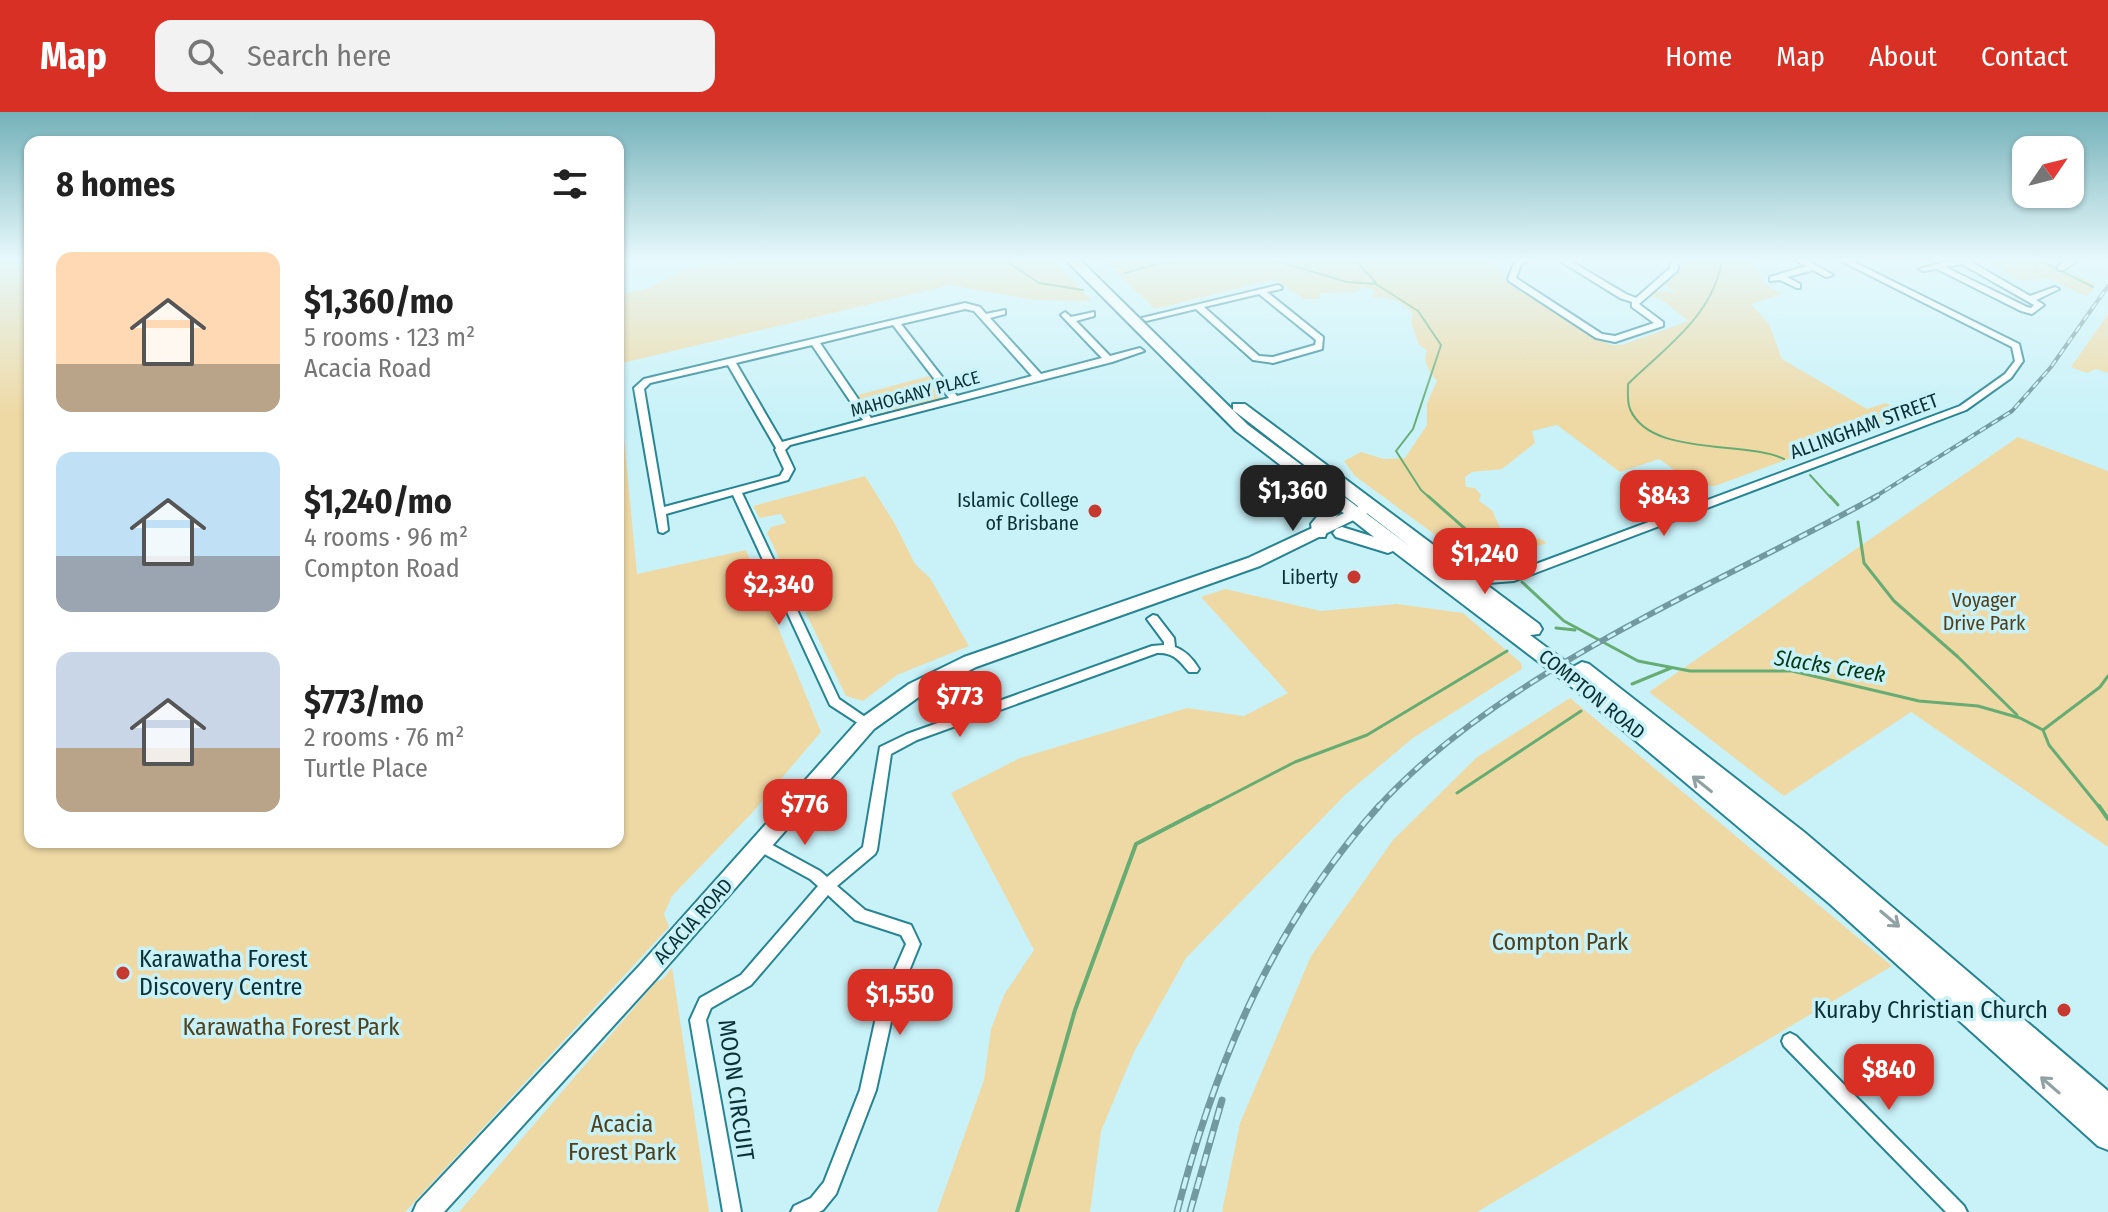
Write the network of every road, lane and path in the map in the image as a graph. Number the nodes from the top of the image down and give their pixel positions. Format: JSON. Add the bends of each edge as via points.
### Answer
{"nodes":[{"id":1,"x":946,"y":310,"type":"edge"},
{"id":2,"x":978,"y":310,"type":"edge"},
{"id":3,"x":1123,"y":310,"type":"edge"},
{"id":4,"x":1138,"y":310,"type":"edge"},
{"id":5,"x":1179,"y":310,"type":"edge"},
{"id":6,"x":1203,"y":310,"type":"edge"},
{"id":7,"x":1285,"y":310,"type":"edge"},
{"id":8,"x":1560,"y":310,"type":"edge"},
{"id":9,"x":1642,"y":310,"type":"edge"},
{"id":10,"x":1944,"y":310,"type":"edge"},
{"id":11,"x":1002,"y":312,"type":"dead end"},
{"id":12,"x":1091,"y":314,"type":"dead end"},
{"id":13,"x":984,"y":317,"type":"junction"},
{"id":14,"x":1146,"y":318,"type":"junction"},
{"id":15,"x":895,"y":322,"type":"junction"},
{"id":16,"x":814,"y":341,"type":"junction"},
{"id":17,"x":1140,"y":351,"type":"dead end"},
{"id":18,"x":1109,"y":360,"type":"junction"},
{"id":19,"x":730,"y":361,"type":"junction"},
{"id":20,"x":1039,"y":378,"type":"junction"},
{"id":21,"x":955,"y":400,"type":"junction"},
{"id":22,"x":869,"y":422,"type":"junction"},
{"id":23,"x":781,"y":448,"type":"junction"},
{"id":24,"x":736,"y":491,"type":"junction"},
{"id":25,"x":1335,"y":500,"type":"junction"},
{"id":26,"x":660,"y":512,"type":"junction"},
{"id":27,"x":1367,"y":514,"type":"junction"},
{"id":28,"x":663,"y":530,"type":"dead end"},
{"id":29,"x":1319,"y":533,"type":"junction"},
{"id":30,"x":1342,"y":533,"type":"junction"},
{"id":31,"x":1407,"y":553,"type":"junction"},
{"id":32,"x":1254,"y":562,"type":"junction"},
{"id":33,"x":1461,"y":574,"type":"junction"},
{"id":34,"x":1510,"y":578,"type":"junction"},
{"id":35,"x":1496,"y":601,"type":"junction"},
{"id":36,"x":1153,"y":619,"type":"dead end"},
{"id":37,"x":1169,"y":648,"type":"junction"},
{"id":38,"x":1193,"y":669,"type":"dead end"},
{"id":39,"x":867,"y":724,"type":"junction"},
{"id":40,"x":1746,"y":798,"type":"junction"},
{"id":41,"x":1762,"y":834,"type":"junction"},
{"id":42,"x":760,"y":845,"type":"junction"},
{"id":43,"x":828,"y":885,"type":"junction"},
{"id":44,"x":1790,"y":1041,"type":"dead end"},
{"id":45,"x":2108,"y":1109,"type":"edge"},
{"id":46,"x":2108,"y":1136,"type":"edge"},
{"id":47,"x":426,"y":1212,"type":"edge"},
{"id":48,"x":732,"y":1212,"type":"edge"},
{"id":49,"x":800,"y":1212,"type":"edge"},
{"id":50,"x":1958,"y":1212,"type":"edge"}],
"edges":[{"from":1,"to":15,"type":"street"},
{"from":2,"to":13,"type":"street"},
{"from":3,"to":25,"type":"main road","name":"COMPTON ROAD","via":[[1230,417]]},
{"from":4,"to":14,"type":"main road","name":"COMPTON ROAD"},
{"from":5,"to":14,"type":"street"},
{"from":6,"to":7,"type":"street","via":[[1256,358],[1273,360],[1319,347],[1320,339]]},
{"from":8,"to":9,"type":"street","via":[[1599,336],[1615,339],[1658,326],[1658,320]]},
{"from":10,"to":34,"type":"street","name":"ALLINGHAM STREET","via":[[2016,346],[2019,361],[2008,376],[1963,408]]},
{"from":11,"to":13,"type":"street"},
{"from":12,"to":18,"type":"street","via":[[1067,317]]},
{"from":13,"to":20,"type":"street"},
{"from":14,"to":27,"type":"main road","name":"COMPTON ROAD","via":[[1248,415]]},
{"from":15,"to":16,"type":"street"},
{"from":15,"to":21,"type":"street"},
{"from":16,"to":19,"type":"street"},
{"from":16,"to":22,"type":"street"},
{"from":17,"to":18,"type":"street","name":"MAHOGANY PLACE"},
{"from":18,"to":20,"type":"street","name":"MAHOGANY PLACE"},
{"from":19,"to":23,"type":"street"},
{"from":19,"to":26,"type":"street","via":[[647,381],[639,388]]},
{"from":20,"to":21,"type":"street","name":"MAHOGANY PLACE"},
{"from":21,"to":22,"type":"street","name":"MAHOGANY PLACE"},
{"from":22,"to":23,"type":"street","name":"MAHOGANY PLACE"},
{"from":23,"to":24,"type":"street","via":[[790,473]]},
{"from":24,"to":26,"type":"street"},
{"from":24,"to":39,"type":"street","via":[[834,702]]},
{"from":25,"to":27,"type":"main road","name":"COMPTON ROAD"},
{"from":25,"to":29,"type":"main road"},
{"from":26,"to":28,"type":"street"},
{"from":27,"to":29,"type":"street","name":"ACACIA ROAD"},
{"from":27,"to":30,"type":"street","name":"ACACIA ROAD"},
{"from":27,"to":31,"type":"main road","name":"COMPTON ROAD"},
{"from":27,"to":33,"type":"main road","name":"COMPTON ROAD"},
{"from":29,"to":32,"type":"street","name":"ACACIA ROAD"},
{"from":30,"to":31,"type":"main road"},
{"from":30,"to":32,"type":"street","name":"ACACIA ROAD","via":[[1281,559]]},
{"from":41,"to":31,"type":"main road","name":"COMPTON ROAD","one_way":true,"via":[[1580,683]]},
{"from":32,"to":39,"type":"street","name":"ACACIA ROAD","via":[[970,662],[916,689]]},
{"from":33,"to":34,"type":"street","name":"ALLINGHAM STREET"},
{"from":33,"to":35,"type":"main road","name":"COMPTON ROAD"},
{"from":34,"to":35,"type":"street"},
{"from":35,"to":40,"type":"main road","name":"COMPTON ROAD"},
{"from":36,"to":37,"type":"street","via":[[1170,641]]},
{"from":37,"to":38,"type":"street"},
{"from":37,"to":43,"type":"street","via":[[889,747],[882,757],[870,850]]},
{"from":39,"to":42,"type":"street","name":"ACACIA ROAD"},
{"from":40,"to":41,"type":"main road","via":[[1741,807]]},
{"from":40,"to":45,"type":"main road","name":"COMPTON ROAD","one_way":true},
{"from":46,"to":41,"type":"main road","name":"COMPTON ROAD","one_way":true},
{"from":42,"to":43,"type":"street"},
{"from":42,"to":47,"type":"street","name":"ACACIA ROAD"},
{"from":43,"to":48,"type":"street","name":"MOON CIRCUIT","via":[[746,980],[701,1009],[698,1020]]},
{"from":43,"to":49,"type":"street","via":[[860,915],[906,930],[913,944],[886,1008],[868,1090],[830,1188],[817,1204]]},
{"from":44,"to":50,"type":"street"}]}
